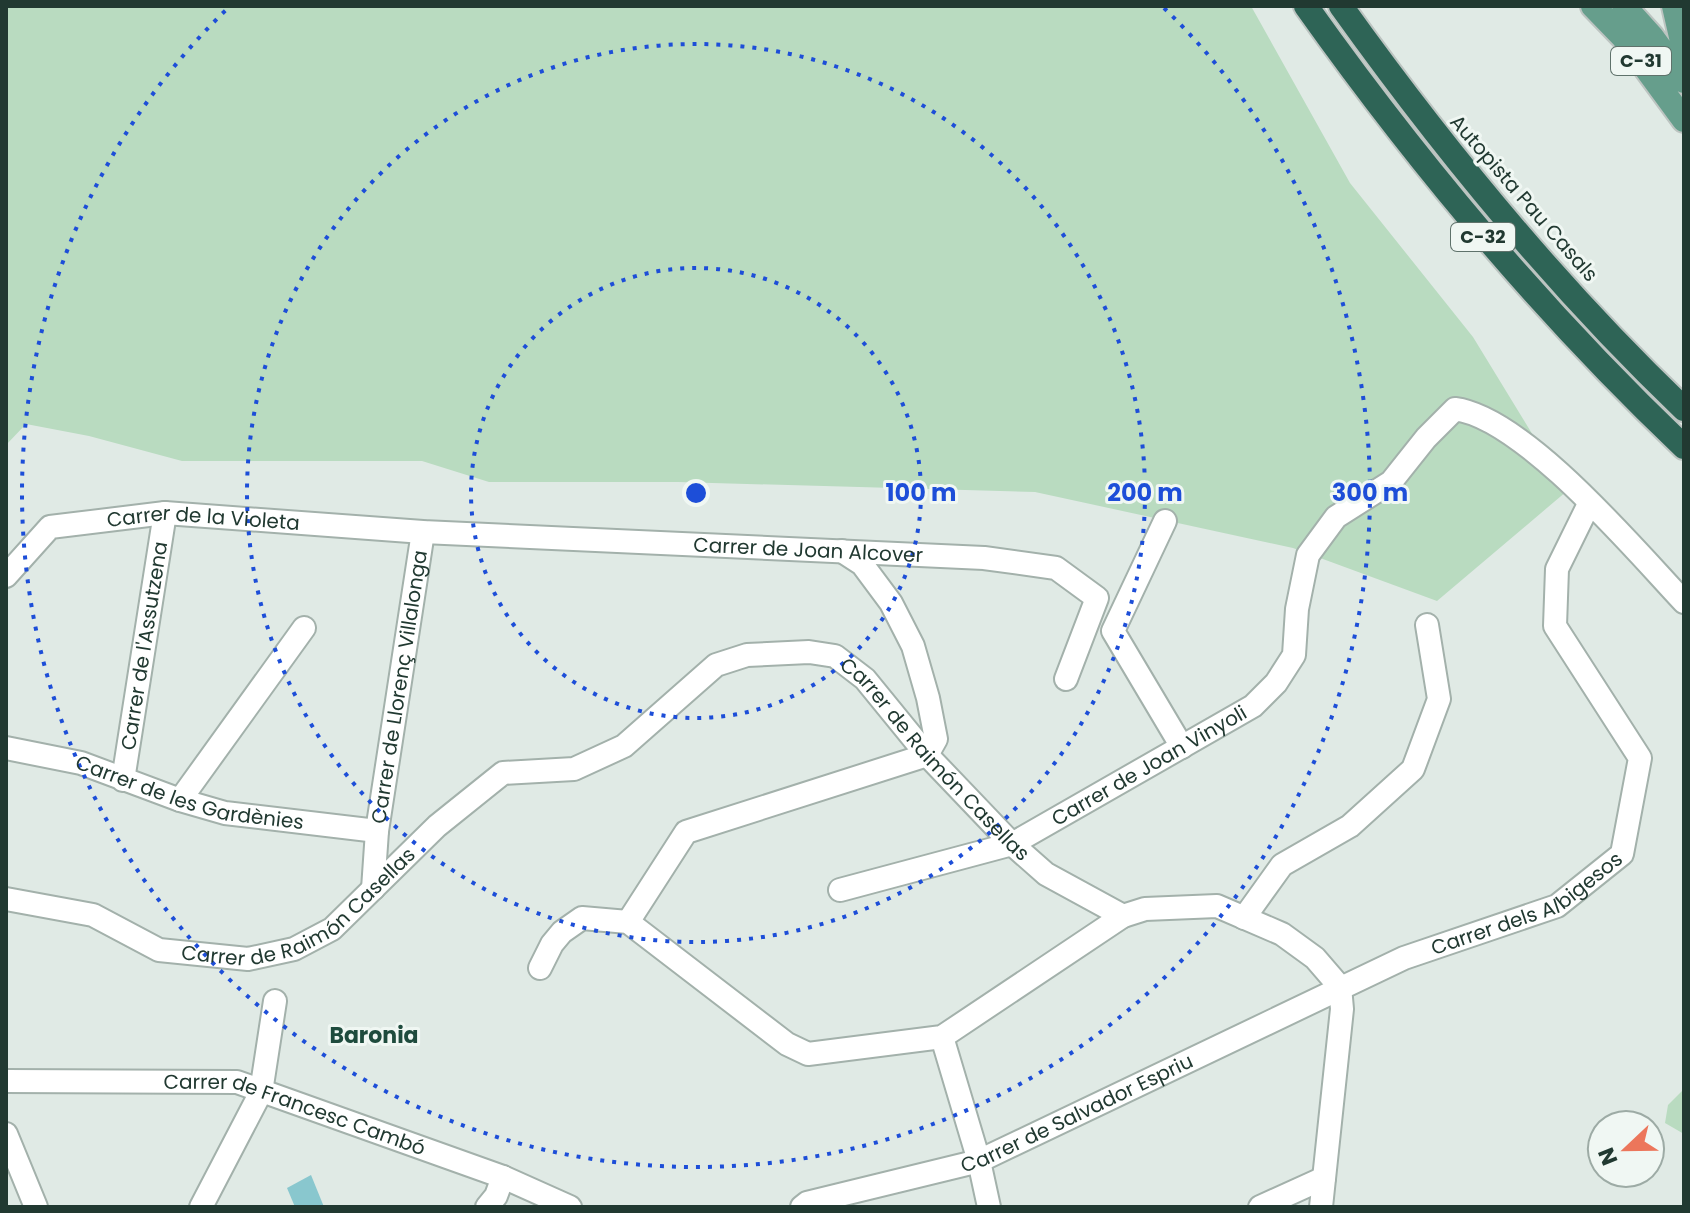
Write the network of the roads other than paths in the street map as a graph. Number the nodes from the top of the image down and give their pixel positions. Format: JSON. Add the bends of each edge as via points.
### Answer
{"nodes":[{"id":1,"x":1306,"y":6,"type":"edge"},
{"id":2,"x":1341,"y":6,"type":"edge"},
{"id":3,"x":1593,"y":6,"type":"edge"},
{"id":4,"x":1609,"y":6,"type":"edge"},
{"id":5,"x":1624,"y":6,"type":"edge"},
{"id":6,"x":1674,"y":6,"type":"edge"},
{"id":7,"x":1684,"y":50,"type":"edge"},
{"id":8,"x":1684,"y":81,"type":"edge"},
{"id":9,"x":1684,"y":120,"type":"edge"},
{"id":10,"x":1684,"y":409,"type":"edge"},
{"id":11,"x":1684,"y":447,"type":"edge"},
{"id":12,"x":1589,"y":504,"type":"junction"},
{"id":13,"x":165,"y":513,"type":"junction"},
{"id":14,"x":1165,"y":521,"type":"dead end"},
{"id":15,"x":423,"y":532,"type":"junction"},
{"id":16,"x":842,"y":551,"type":"junction"},
{"id":17,"x":6,"y":576,"type":"edge"},
{"id":18,"x":1684,"y":602,"type":"edge"},
{"id":19,"x":1427,"y":625,"type":"dead end"},
{"id":20,"x":304,"y":628,"type":"dead end"},
{"id":21,"x":1066,"y":679,"type":"dead end"},
{"id":22,"x":1182,"y":747,"type":"junction"},
{"id":23,"x":6,"y":748,"type":"edge"},
{"id":24,"x":927,"y":755,"type":"junction"},
{"id":25,"x":123,"y":780,"type":"junction"},
{"id":26,"x":180,"y":800,"type":"junction"},
{"id":27,"x":377,"y":831,"type":"junction"},
{"id":28,"x":1012,"y":844,"type":"junction"},
{"id":29,"x":373,"y":889,"type":"junction"},
{"id":30,"x":840,"y":890,"type":"dead end"},
{"id":31,"x":15,"y":901,"type":"edge"},
{"id":32,"x":1123,"y":916,"type":"junction"},
{"id":33,"x":1244,"y":918,"type":"junction"},
{"id":34,"x":628,"y":922,"type":"junction"},
{"id":35,"x":540,"y":968,"type":"dead end"},
{"id":36,"x":1340,"y":987,"type":"junction"},
{"id":37,"x":275,"y":1001,"type":"dead end"},
{"id":38,"x":942,"y":1037,"type":"junction"},
{"id":39,"x":6,"y":1081,"type":"edge"},
{"id":40,"x":261,"y":1092,"type":"junction"},
{"id":41,"x":6,"y":1134,"type":"edge"},
{"id":42,"x":979,"y":1161,"type":"junction"},
{"id":43,"x":503,"y":1177,"type":"junction"},
{"id":44,"x":1324,"y":1178,"type":"junction"},
{"id":45,"x":36,"y":1207,"type":"edge"},
{"id":46,"x":201,"y":1207,"type":"edge"},
{"id":47,"x":487,"y":1207,"type":"edge"},
{"id":48,"x":570,"y":1207,"type":"edge"},
{"id":49,"x":802,"y":1207,"type":"edge"},
{"id":50,"x":989,"y":1207,"type":"edge"},
{"id":51,"x":1260,"y":1207,"type":"edge"},
{"id":52,"x":1321,"y":1207,"type":"edge"}],
"edges":[{"from":1,"to":11,"type":"highway","number":"C-32","via":[[1374,101],[1495,251]]},
{"from":2,"to":10,"type":"highway","name":"Autopista Pau Casals","number":"C-32","via":[[1487,198]]},
{"from":3,"to":9,"type":"main road","number":"C-31","via":[[1623,37]]},
{"from":4,"to":9,"type":"main road","via":[[1650,53]]},
{"from":5,"to":8,"type":"main road","number":"C-31"},
{"from":6,"to":7,"type":"main road"},
{"from":12,"to":18,"type":"street"},
{"from":12,"to":22,"type":"street","name":"Carrer de Joan Vinyoli","via":[[1531,447],[1470,411],[1455,409],[1391,482],[1336,517],[1308,555],[1294,655],[1276,683],[1253,706]]},
{"from":12,"to":36,"type":"street","name":"Carrer dels Albigesos","via":[[1557,569],[1555,626],[1640,758],[1622,854],[1557,906],[1404,958]]},
{"from":13,"to":15,"type":"street","name":"Carrer de la Violeta"},
{"from":13,"to":17,"type":"street","name":"Carrer de la Violeta","via":[[50,527]]},
{"from":13,"to":25,"type":"street","name":"Carrer de l'Assutzena"},
{"from":14,"to":22,"type":"street","via":[[1113,631]]},
{"from":15,"to":16,"type":"street","name":"Carrer de Joan Alcover"},
{"from":15,"to":27,"type":"street","name":"Carrer de Llorenç Villalonga"},
{"from":16,"to":21,"type":"street","name":"Carrer de Joan Alcover","via":[[984,558],[1056,568],[1097,598]]},
{"from":16,"to":24,"type":"street","via":[[862,564],[891,603],[913,646],[936,739]]},
{"from":19,"to":33,"type":"street","via":[[1439,699],[1413,769],[1350,826],[1282,865]]},
{"from":20,"to":26,"type":"street"},
{"from":22,"to":28,"type":"street","name":"Carrer de Joan Vinyoli"},
{"from":23,"to":25,"type":"street","name":"Carrer de les Gardènies","via":[[81,763]]},
{"from":24,"to":28,"type":"street","name":"Carrer de Raimón Casellas"},
{"from":24,"to":29,"type":"street","name":"Carrer de Raimón Casellas","via":[[865,679],[835,656],[747,655],[716,665],[624,746],[574,769],[503,773],[437,826]]},
{"from":24,"to":34,"type":"street","via":[[686,832]]},
{"from":25,"to":26,"type":"street","name":"Carrer de les Gardènies"},
{"from":26,"to":27,"type":"street","name":"Carrer de les Gardènies","via":[[225,813]]},
{"from":27,"to":29,"type":"street","name":"Carrer de Llorenç Villalonga"},
{"from":28,"to":30,"type":"street","name":"Carrer de Joan Vinyoli"},
{"from":28,"to":32,"type":"street","name":"Carrer de Raimón Casellas","via":[[1046,874]]},
{"from":29,"to":31,"type":"street","name":"Carrer de Raimón Casellas","via":[[332,929],[294,949],[248,959],[159,950],[93,915]]},
{"from":32,"to":33,"type":"street","via":[[1145,909],[1217,906]]},
{"from":32,"to":38,"type":"street"},
{"from":33,"to":36,"type":"street","via":[[1282,934],[1315,958]]},
{"from":34,"to":35,"type":"street","via":[[582,918],[562,932]]},
{"from":34,"to":38,"type":"street","via":[[787,1044],[808,1054]]},
{"from":36,"to":42,"type":"street","name":"Carrer de Salvador Espriu"},
{"from":36,"to":44,"type":"street"},
{"from":37,"to":40,"type":"street"},
{"from":38,"to":42,"type":"street"},
{"from":39,"to":40,"type":"street","name":"Carrer de Francesc Cambó","via":[[237,1082]]},
{"from":40,"to":43,"type":"street","name":"Carrer de Francesc Cambó"},
{"from":40,"to":46,"type":"street"},
{"from":41,"to":45,"type":"street"},
{"from":42,"to":49,"type":"street","name":"Carrer de Salvador Espriu"},
{"from":42,"to":50,"type":"street"},
{"from":43,"to":47,"type":"street"},
{"from":43,"to":48,"type":"street","name":"Carrer de Francesc Cambó"},
{"from":44,"to":51,"type":"street"},
{"from":44,"to":52,"type":"street"}]}
